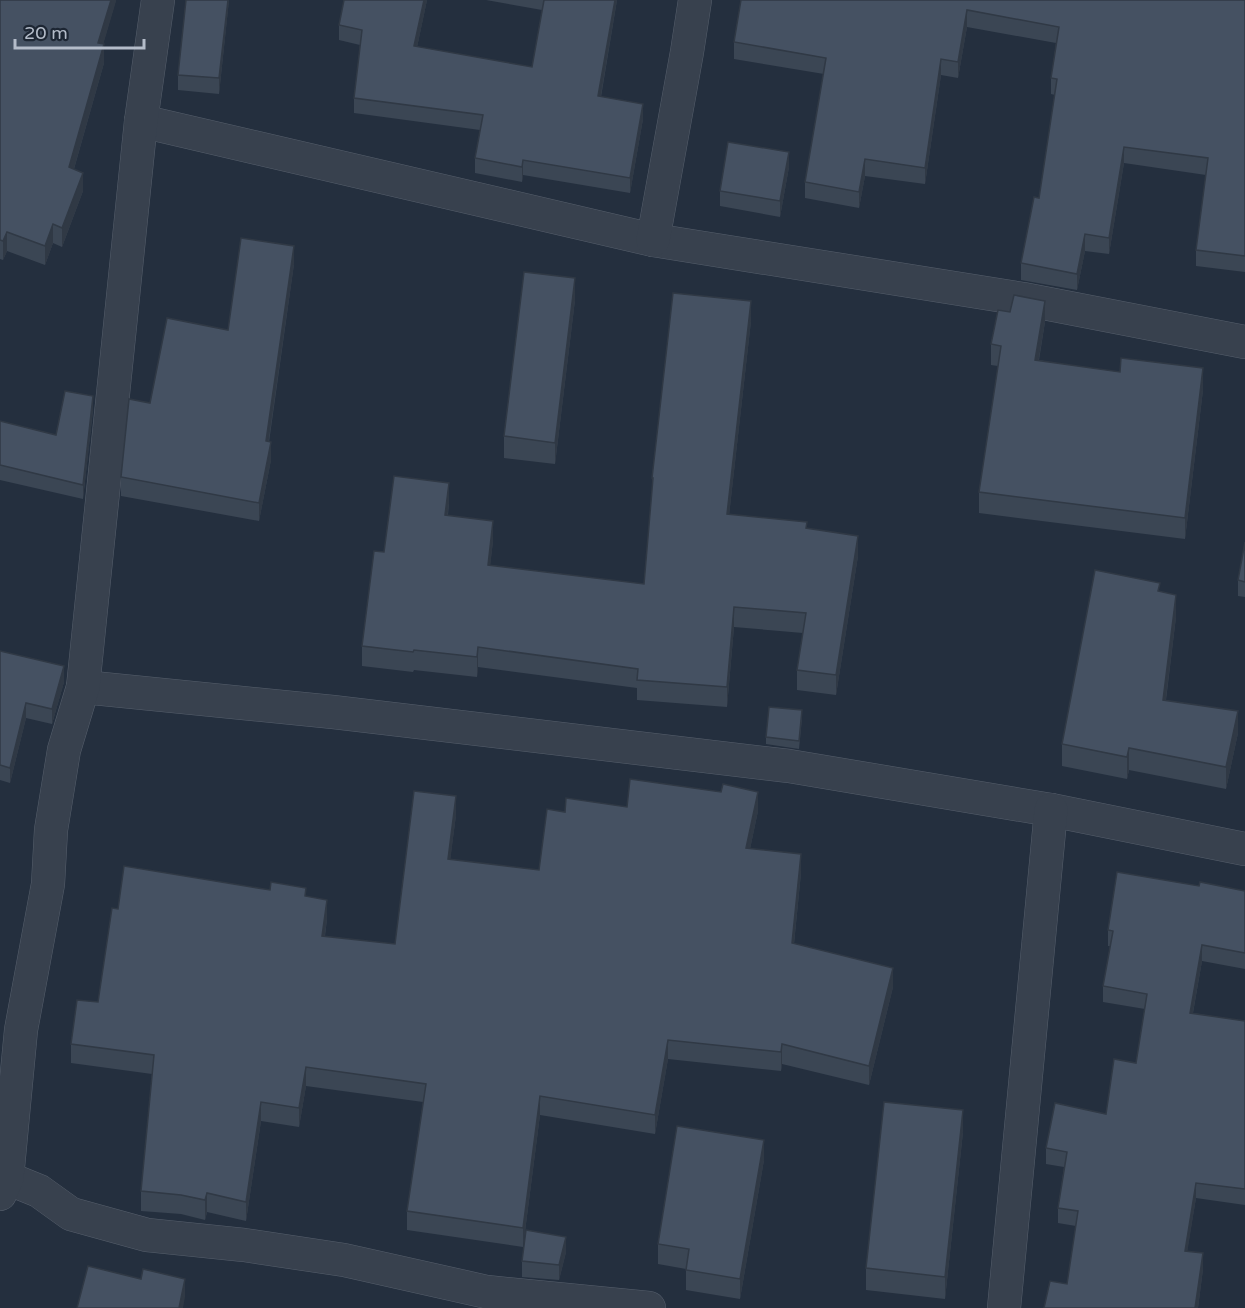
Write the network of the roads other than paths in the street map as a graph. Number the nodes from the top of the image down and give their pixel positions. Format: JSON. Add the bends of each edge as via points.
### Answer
{"nodes":[{"id":1,"x":158,"y":0,"type":"edge"},
{"id":2,"x":695,"y":0,"type":"edge"},
{"id":3,"x":141,"y":121,"type":"junction"},
{"id":4,"x":653,"y":240,"type":"junction"},
{"id":5,"x":1245,"y":342,"type":"edge"},
{"id":6,"x":83,"y":687,"type":"junction"},
{"id":7,"x":1051,"y":810,"type":"junction"},
{"id":8,"x":1245,"y":849,"type":"edge"},
{"id":9,"x":4,"y":1186,"type":"edge"},
{"id":10,"x":484,"y":1300,"type":"edge"},
{"id":11,"x":649,"y":1308,"type":"edge"},
{"id":12,"x":1004,"y":1308,"type":"edge"}],
"edges":[{"from":1,"to":3,"type":"street"},
{"from":2,"to":4,"type":"street"},
{"from":3,"to":4,"type":"street"},
{"from":3,"to":6,"type":"street"},
{"from":4,"to":5,"type":"street","via":[[1023,299]]},
{"from":6,"to":7,"type":"street","via":[[789,766]]},
{"from":6,"to":9,"type":"street","via":[[64,750],[51,830],[48,884],[21,1030]]},
{"from":7,"to":8,"type":"street"},
{"from":7,"to":12,"type":"street"},
{"from":9,"to":10,"type":"street","via":[[39,1191],[71,1214],[147,1235],[344,1260]]},
{"from":10,"to":11,"type":"street"}]}
